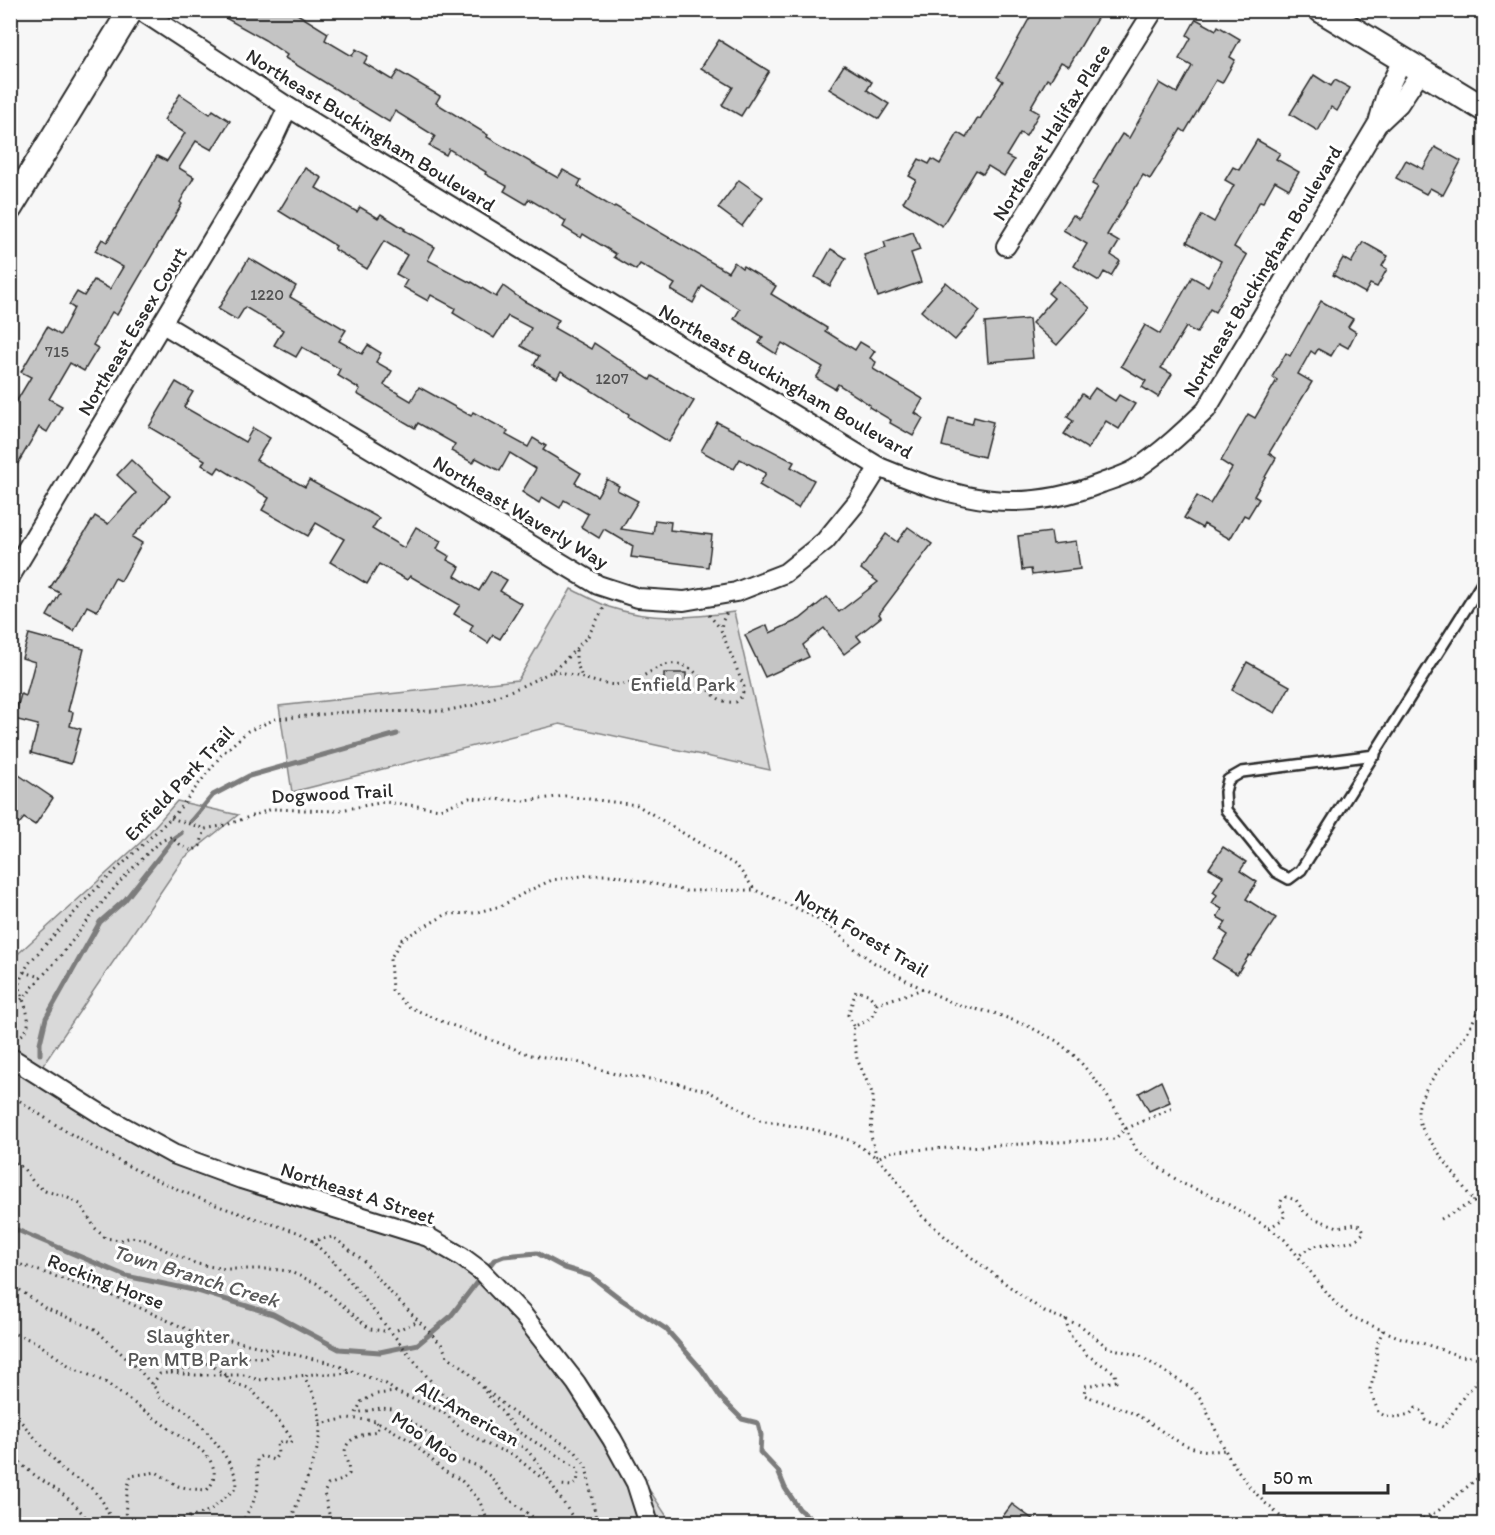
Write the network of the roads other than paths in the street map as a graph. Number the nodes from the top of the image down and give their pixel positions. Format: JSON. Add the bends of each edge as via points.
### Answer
{"nodes":[{"id":1,"x":131,"y":10,"type":"edge"},
{"id":2,"x":140,"y":10,"type":"edge"},
{"id":3,"x":1154,"y":10,"type":"edge"},
{"id":4,"x":1321,"y":10,"type":"edge"},
{"id":5,"x":1412,"y":65,"type":"junction"},
{"id":6,"x":288,"y":107,"type":"junction"},
{"id":7,"x":1485,"y":109,"type":"edge"},
{"id":8,"x":10,"y":208,"type":"edge"},
{"id":9,"x":1006,"y":246,"type":"dead end"},
{"id":10,"x":163,"y":324,"type":"junction"},
{"id":11,"x":879,"y":467,"type":"junction"},
{"id":12,"x":10,"y":577,"type":"edge"},
{"id":13,"x":1485,"y":580,"type":"edge"},
{"id":14,"x":1375,"y":756,"type":"junction"},
{"id":15,"x":10,"y":1057,"type":"edge"},
{"id":16,"x":649,"y":1524,"type":"edge"}],
"edges":[{"from":1,"to":8,"type":"street"},
{"from":2,"to":6,"type":"street","name":"Northeast Buckingham Boulevard"},
{"from":3,"to":9,"type":"street","name":"Northeast Halifax Place"},
{"from":4,"to":5,"type":"street"},
{"from":5,"to":7,"type":"street"},
{"from":5,"to":11,"type":"street","name":"Northeast Buckingham Boulevard","via":[[1399,104],[1378,123],[1206,410],[1171,444],[1134,471],[1081,491],[1031,501],[984,500],[923,485]]},
{"from":6,"to":10,"type":"street","name":"Northeast Essex Court"},
{"from":6,"to":11,"type":"street","name":"Northeast Buckingham Boulevard"},
{"from":10,"to":11,"type":"street","name":"Northeast Waverly Way","via":[[594,583],[638,598],[684,601],[736,592],[785,573],[825,541]]},
{"from":10,"to":12,"type":"street","name":"Northeast Essex Court"},
{"from":13,"to":14,"type":"lane"},
{"from":14,"to":14,"type":"lane","via":[[1301,870],[1289,879],[1276,872],[1226,810],[1228,780],[1242,772]]},
{"from":15,"to":16,"type":"street","name":"Northeast A Street","via":[[173,1154],[428,1237],[462,1257],[497,1287],[576,1383],[636,1483]]}]}
